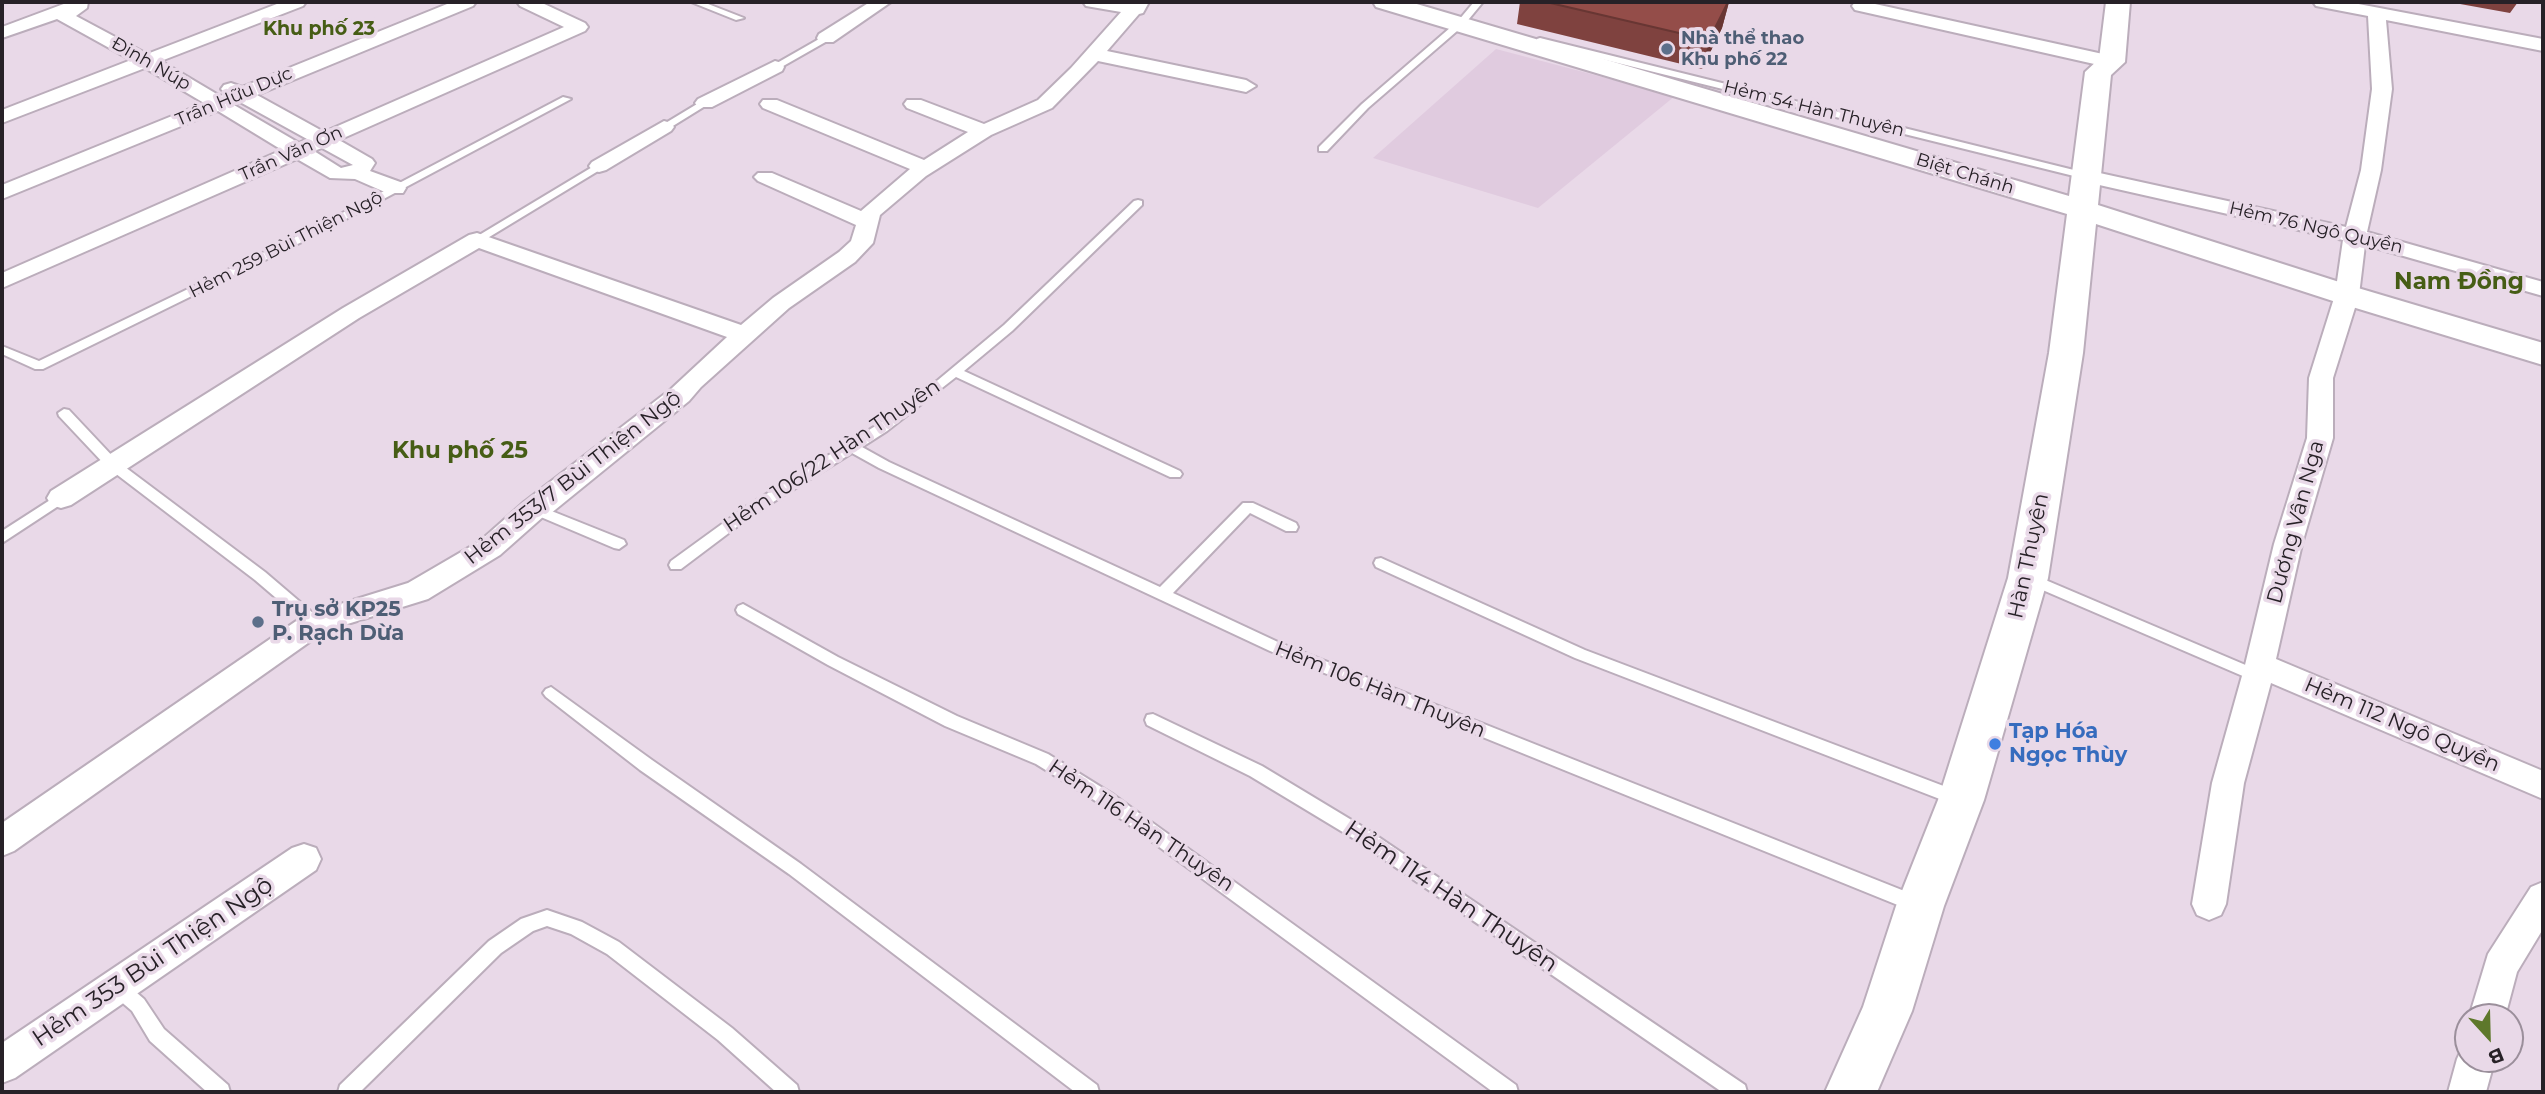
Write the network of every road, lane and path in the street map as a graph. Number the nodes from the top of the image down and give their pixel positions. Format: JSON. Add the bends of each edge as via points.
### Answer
{"nodes":[{"id":1,"x":297,"y":2,"type":"edge"},
{"id":2,"x":467,"y":2,"type":"edge"},
{"id":3,"x":526,"y":2,"type":"edge"},
{"id":4,"x":695,"y":2,"type":"edge"},
{"id":5,"x":882,"y":2,"type":"edge"},
{"id":6,"x":1092,"y":2,"type":"edge"},
{"id":7,"x":1385,"y":2,"type":"edge"},
{"id":8,"x":2118,"y":2,"type":"edge"},
{"id":9,"x":2322,"y":2,"type":"edge"},
{"id":10,"x":80,"y":4,"type":"edge"},
{"id":11,"x":1139,"y":5,"type":"edge"},
{"id":12,"x":1861,"y":6,"type":"dead end"},
{"id":13,"x":2372,"y":9,"type":"edge"},
{"id":14,"x":1470,"y":12,"type":"edge"},
{"id":15,"x":739,"y":18,"type":"dead end"},
{"id":16,"x":2,"y":33,"type":"edge"},
{"id":17,"x":826,"y":38,"type":"joint"},
{"id":18,"x":2543,"y":46,"type":"edge"},
{"id":19,"x":167,"y":52,"type":"junction"},
{"id":20,"x":1093,"y":54,"type":"junction"},
{"id":21,"x":147,"y":61,"type":"junction"},
{"id":22,"x":2112,"y":62,"type":"junction"},
{"id":23,"x":775,"y":67,"type":"joint"},
{"id":24,"x":1245,"y":86,"type":"dead end"},
{"id":25,"x":240,"y":94,"type":"junction"},
{"id":26,"x":566,"y":99,"type":"dead end"},
{"id":27,"x":705,"y":103,"type":"joint"},
{"id":28,"x":218,"y":104,"type":"junction"},
{"id":29,"x":770,"y":104,"type":"dead end"},
{"id":30,"x":914,"y":104,"type":"dead end"},
{"id":31,"x":2,"y":117,"type":"edge"},
{"id":32,"x":664,"y":127,"type":"joint"},
{"id":33,"x":984,"y":131,"type":"junction"},
{"id":34,"x":322,"y":140,"type":"junction"},
{"id":35,"x":1323,"y":149,"type":"dead end"},
{"id":36,"x":297,"y":151,"type":"junction"},
{"id":37,"x":599,"y":166,"type":"joint"},
{"id":38,"x":926,"y":168,"type":"junction"},
{"id":39,"x":357,"y":173,"type":"junction"},
{"id":40,"x":765,"y":177,"type":"dead end"},
{"id":41,"x":395,"y":188,"type":"junction"},
{"id":42,"x":2,"y":193,"type":"edge"},
{"id":43,"x":2085,"y":193,"type":"junction"},
{"id":44,"x":1138,"y":203,"type":"dead end"},
{"id":45,"x":866,"y":221,"type":"junction"},
{"id":46,"x":2355,"y":236,"type":"junction"},
{"id":47,"x":477,"y":240,"type":"junction"},
{"id":48,"x":2,"y":281,"type":"edge"},
{"id":49,"x":2543,"y":289,"type":"edge"},
{"id":50,"x":2347,"y":295,"type":"junction"},
{"id":51,"x":745,"y":335,"type":"junction"},
{"id":52,"x":2,"y":350,"type":"edge"},
{"id":53,"x":2543,"y":354,"type":"edge"},
{"id":54,"x":955,"y":372,"type":"junction"},
{"id":55,"x":64,"y":413,"type":"dead end"},
{"id":56,"x":852,"y":447,"type":"junction"},
{"id":57,"x":112,"y":464,"type":"junction"},
{"id":58,"x":1175,"y":474,"type":"dead end"},
{"id":59,"x":61,"y":498,"type":"joint"},
{"id":60,"x":534,"y":509,"type":"junction"},
{"id":61,"x":1291,"y":527,"type":"dead end"},
{"id":62,"x":2,"y":538,"type":"edge"},
{"id":63,"x":619,"y":544,"type":"dead end"},
{"id":64,"x":1381,"y":564,"type":"dead end"},
{"id":65,"x":676,"y":565,"type":"dead end"},
{"id":66,"x":2028,"y":578,"type":"junction"},
{"id":67,"x":1163,"y":594,"type":"junction"},
{"id":68,"x":743,"y":610,"type":"dead end"},
{"id":69,"x":315,"y":623,"type":"junction"},
{"id":70,"x":2259,"y":670,"type":"junction"},
{"id":71,"x":551,"y":693,"type":"dead end"},
{"id":72,"x":1153,"y":720,"type":"dead end"},
{"id":73,"x":2543,"y":785,"type":"edge"},
{"id":74,"x":1961,"y":800,"type":"junction"},
{"id":75,"x":2,"y":841,"type":"edge"},
{"id":76,"x":304,"y":859,"type":"dead end"},
{"id":77,"x":2543,"y":898,"type":"edge"},
{"id":78,"x":2208,"y":904,"type":"dead end"},
{"id":79,"x":1920,"y":906,"type":"junction"},
{"id":80,"x":116,"y":986,"type":"junction"},
{"id":81,"x":2491,"y":1003,"type":"edge"},
{"id":82,"x":2,"y":1065,"type":"edge"},
{"id":83,"x":2472,"y":1073,"type":"edge"},
{"id":84,"x":221,"y":1092,"type":"edge"},
{"id":85,"x":347,"y":1092,"type":"edge"},
{"id":86,"x":790,"y":1092,"type":"edge"},
{"id":87,"x":1090,"y":1092,"type":"edge"},
{"id":88,"x":1509,"y":1092,"type":"edge"},
{"id":89,"x":1738,"y":1092,"type":"edge"},
{"id":90,"x":1851,"y":1092,"type":"edge"},
{"id":91,"x":2467,"y":1092,"type":"edge"}],
"edges":[{"from":1,"to":19,"type":"street"},
{"from":2,"to":25,"type":"street","name":"Trần Hữu Dực"},
{"from":3,"to":34,"type":"street","name":"Trần Văn Ơn","via":[[579,27]]},
{"from":4,"to":15,"type":"lane"},
{"from":5,"to":17,"type":"street"},
{"from":6,"to":11,"type":"street"},
{"from":7,"to":14,"type":"street","name":"Biệt Chánh"},
{"from":8,"to":22,"type":"street","name":"Hàn Thuyên"},
{"from":9,"to":13,"type":"street"},
{"from":10,"to":16,"type":"street"},
{"from":10,"to":19,"type":"street","name":"Đinh Núp"},
{"from":10,"to":21,"type":"street","name":"Đinh Núp","via":[[65,17]]},
{"from":11,"to":20,"type":"street","name":"Hẻm 353/7 Bùi Thiện Ngộ"},
{"from":12,"to":22,"type":"street"},
{"from":13,"to":18,"type":"street"},
{"from":13,"to":46,"type":"street","name":"Dương Vân Nga","via":[[2382,89],[2371,170]]},
{"from":14,"to":35,"type":"lane"},
{"from":14,"to":43,"type":"street","name":"Biệt Chánh"},
{"from":17,"to":23,"type":"lane"},
{"from":19,"to":21,"type":"street"},
{"from":19,"to":25,"type":"street","name":"Đinh Núp"},
{"from":20,"to":24,"type":"street"},
{"from":20,"to":33,"type":"street","name":"Hẻm 353/7 Bùi Thiện Ngộ","via":[[1045,104]]},
{"from":21,"to":28,"type":"street","name":"Đinh Núp"},
{"from":21,"to":31,"type":"street"},
{"from":22,"to":43,"type":"street","name":"Hàn Thuyên","via":[[2098,72]]},
{"from":23,"to":27,"type":"street"},
{"from":25,"to":28,"type":"street","name":"Trần Hữu Dực"},
{"from":25,"to":34,"type":"street","name":"Đinh Núp"},
{"from":26,"to":41,"type":"lane","name":"Hẻm 259 Bùi Thiện Ngộ"},
{"from":27,"to":32,"type":"lane"},
{"from":28,"to":36,"type":"street","name":"Đinh Núp"},
{"from":28,"to":42,"type":"street","name":"Trần Hữu Dực"},
{"from":29,"to":38,"type":"street"},
{"from":30,"to":33,"type":"street"},
{"from":32,"to":37,"type":"street"},
{"from":33,"to":38,"type":"street","name":"Hẻm 353/7 Bùi Thiện Ngộ"},
{"from":34,"to":36,"type":"street","name":"Trần Văn Ơn"},
{"from":34,"to":39,"type":"street","name":"Đinh Núp","via":[[365,163]]},
{"from":36,"to":39,"type":"street","name":"Đinh Núp","via":[[337,174]]},
{"from":36,"to":48,"type":"street","name":"Trần Văn Ơn"},
{"from":37,"to":47,"type":"lane"},
{"from":38,"to":45,"type":"street","name":"Hẻm 353/7 Bùi Thiện Ngộ"},
{"from":39,"to":41,"type":"street","name":"Đinh Núp"},
{"from":40,"to":45,"type":"street"},
{"from":41,"to":52,"type":"lane","name":"Hẻm 259 Bùi Thiện Ngộ","via":[[39,366]]},
{"from":43,"to":46,"type":"street","name":"Hẻm 76 Ngô Quyền"},
{"from":43,"to":50,"type":"street","name":"Biệt Chánh"},
{"from":43,"to":66,"type":"street","name":"Hàn Thuyên","via":[[2064,366]]},
{"from":44,"to":54,"type":"lane","name":"Hẻm 106/22 Hàn Thuyên","via":[[1009,328]]},
{"from":45,"to":51,"type":"street","name":"Hẻm 353/7 Bùi Thiện Ngộ","via":[[863,243]]},
{"from":46,"to":49,"type":"street","name":"Hẻm 76 Ngô Quyền"},
{"from":46,"to":50,"type":"street","name":"Dương Vân Nga"},
{"from":47,"to":51,"type":"street"},
{"from":47,"to":57,"type":"street","via":[[351,313]]},
{"from":50,"to":53,"type":"street","name":"Biệt Chánh"},
{"from":50,"to":70,"type":"street","name":"Dương Vân Nga","via":[[2321,378],[2320,438],[2288,544]]},
{"from":51,"to":60,"type":"street","name":"Hẻm 353/7 Bùi Thiện Ngộ","via":[[680,395]]},
{"from":54,"to":56,"type":"lane","name":"Hẻm 106/22 Hàn Thuyên"},
{"from":54,"to":58,"type":"lane"},
{"from":55,"to":57,"type":"lane"},
{"from":56,"to":65,"type":"lane","name":"Hẻm 106/22 Hàn Thuyên","via":[[749,511]]},
{"from":56,"to":67,"type":"lane","name":"Hẻm 106 Hàn Thuyên"},
{"from":57,"to":59,"type":"street"},
{"from":57,"to":69,"type":"lane"},
{"from":59,"to":62,"type":"lane"},
{"from":60,"to":63,"type":"lane"},
{"from":60,"to":69,"type":"street","name":"Hẻm 353/7 Bùi Thiện Ngộ","via":[[490,548],[418,591]]},
{"from":61,"to":67,"type":"lane","via":[[1248,506]]},
{"from":64,"to":74,"type":"lane","via":[[1580,654]]},
{"from":66,"to":70,"type":"lane"},
{"from":66,"to":74,"type":"street","name":"Hàn Thuyên"},
{"from":67,"to":79,"type":"lane","name":"Hẻm 106 Hàn Thuyên","via":[[1275,647]]},
{"from":68,"to":88,"type":"lane","name":"Hẻm 116 Hàn Thuyên","via":[[951,721],[1042,759],[1108,800]]},
{"from":69,"to":75,"type":"street","name":"Hẻm 353/7 Bùi Thiện Ngộ"},
{"from":70,"to":73,"type":"street","name":"Hẻm 112 Ngô Quyền"},
{"from":70,"to":78,"type":"street","name":"Dương Vân Nga","via":[[2228,783]]},
{"from":71,"to":87,"type":"lane","via":[[795,869]]},
{"from":72,"to":89,"type":"lane","name":"Hẻm 114 Hàn Thuyên","via":[[1256,771],[1362,835]]},
{"from":74,"to":79,"type":"street","name":"Hàn Thuyên"},
{"from":76,"to":80,"type":"street","name":"Hẻm 353 Bùi Thiện Ngộ"},
{"from":77,"to":81,"type":"street","via":[[2501,966]]},
{"from":79,"to":90,"type":"street","name":"Hàn Thuyên","via":[[1887,1011]]},
{"from":80,"to":82,"type":"street","name":"Hẻm 353 Bùi Thiện Ngộ"},
{"from":80,"to":84,"type":"lane","via":[[138,1005],[157,1035]]},
{"from":83,"to":91,"type":"street"},
{"from":85,"to":86,"type":"lane","via":[[495,947],[527,925],[547,918],[613,948],[726,1034]]}]}
